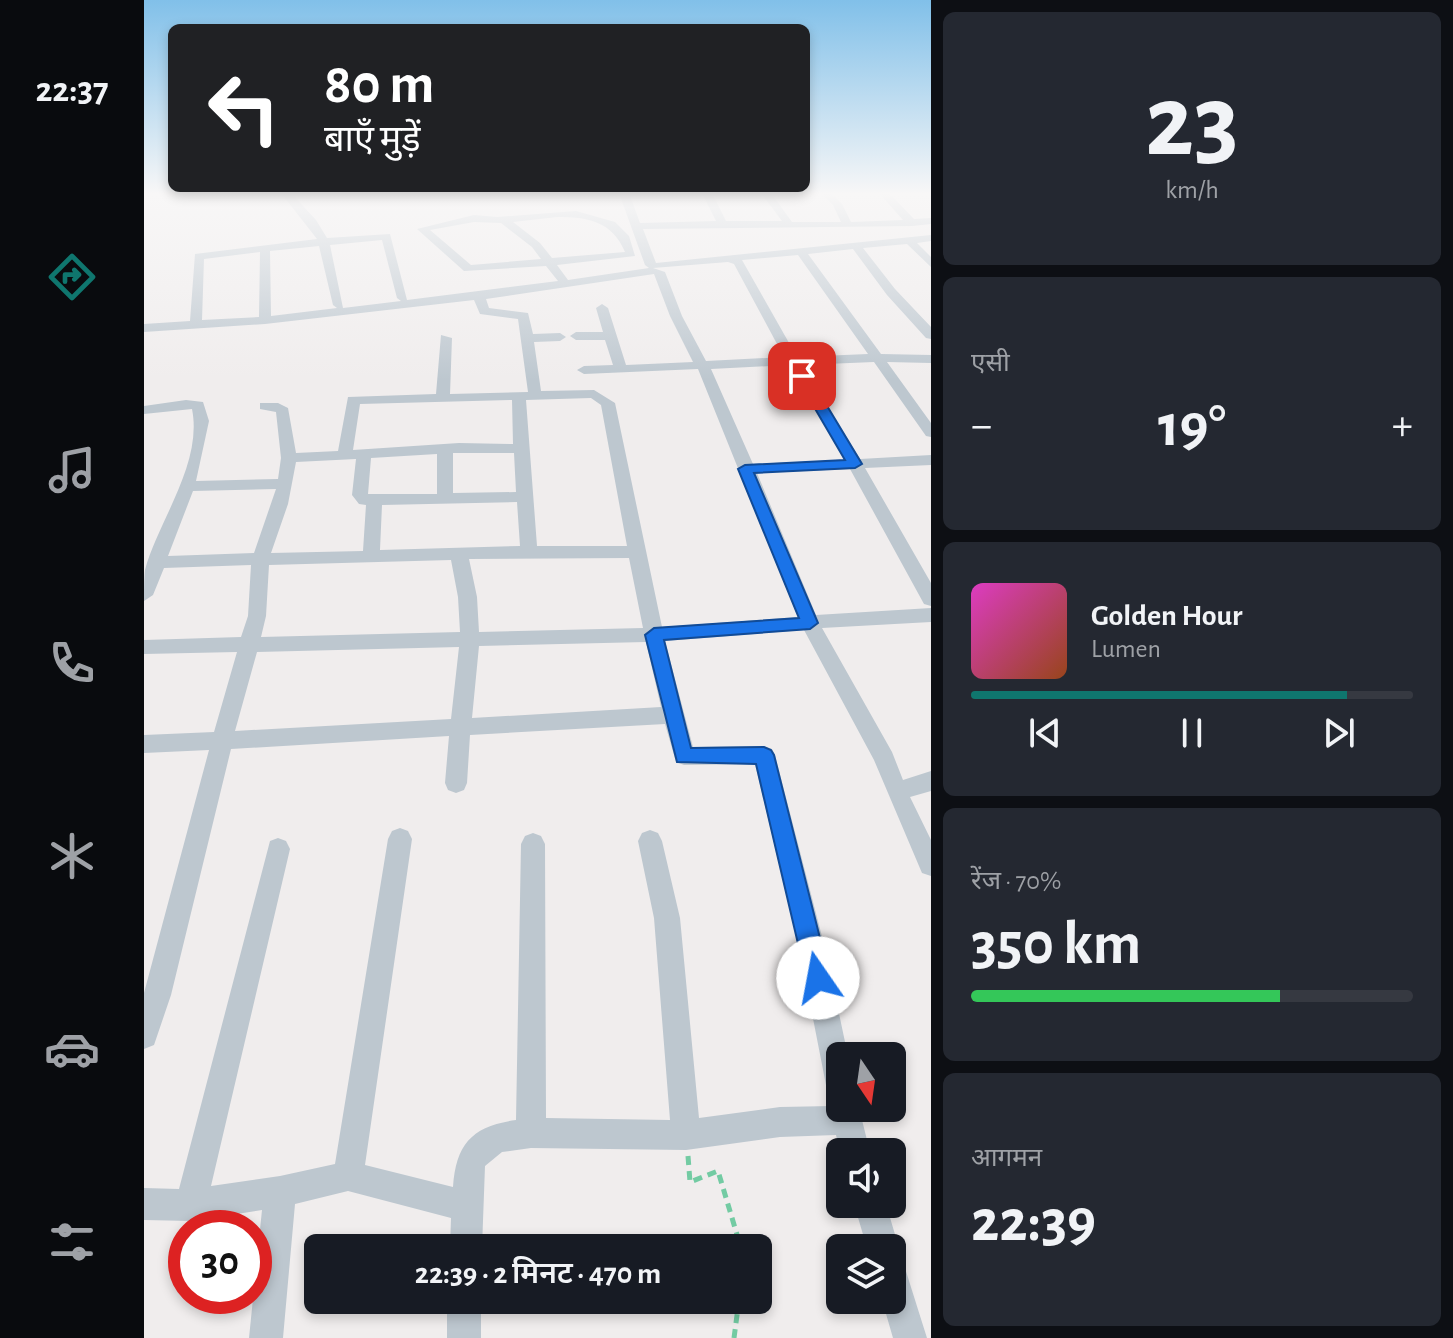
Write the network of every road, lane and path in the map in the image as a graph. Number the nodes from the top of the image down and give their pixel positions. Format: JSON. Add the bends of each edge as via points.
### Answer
{"nodes":[{"id":1,"x":204,"y":255,"type":"edge"},
{"id":2,"x":265,"y":255,"type":"edge"},
{"id":3,"x":327,"y":255,"type":"edge"},
{"id":4,"x":391,"y":255,"type":"edge"},
{"id":5,"x":452,"y":255,"type":"edge"},
{"id":6,"x":544,"y":255,"type":"edge"},
{"id":7,"x":622,"y":255,"type":"edge"},
{"id":8,"x":651,"y":255,"type":"edge"},
{"id":9,"x":760,"y":255,"type":"edge"},
{"id":10,"x":779,"y":255,"type":"edge"},
{"id":11,"x":804,"y":255,"type":"edge"},
{"id":12,"x":864,"y":255,"type":"edge"},
{"id":13,"x":734,"y":260,"type":"junction"},
{"id":14,"x":549,"y":262,"type":"junction"},
{"id":15,"x":656,"y":268,"type":"junction"},
{"id":16,"x":563,"y":280,"type":"junction"},
{"id":17,"x":479,"y":296,"type":"junction"},
{"id":18,"x":403,"y":298,"type":"junction"},
{"id":19,"x":339,"y":305,"type":"junction"},
{"id":20,"x":602,"y":308,"type":"dead end"},
{"id":21,"x":265,"y":318,"type":"junction"},
{"id":22,"x":197,"y":324,"type":"junction"},
{"id":23,"x":144,"y":328,"type":"edge"},
{"id":24,"x":931,"y":335,"type":"edge"},
{"id":25,"x":576,"y":336,"type":"dead end"},
{"id":26,"x":609,"y":336,"type":"junction"},
{"id":27,"x":560,"y":337,"type":"dead end"},
{"id":28,"x":446,"y":338,"type":"dead end"},
{"id":29,"x":527,"y":338,"type":"junction"},
{"id":30,"x":931,"y":359,"type":"edge"},
{"id":31,"x":795,"y":360,"type":"junction"},
{"id":32,"x":879,"y":360,"type":"junction"},
{"id":33,"x":703,"y":364,"type":"junction"},
{"id":34,"x":621,"y":369,"type":"junction"},
{"id":35,"x":584,"y":370,"type":"dead end"},
{"id":36,"x":527,"y":395,"type":"junction"},
{"id":37,"x":443,"y":398,"type":"junction"},
{"id":38,"x":265,"y":406,"type":"dead end"},
{"id":39,"x":144,"y":410,"type":"edge"},
{"id":40,"x":931,"y":433,"type":"edge"},
{"id":41,"x":445,"y":449,"type":"junction"},
{"id":42,"x":521,"y":449,"type":"junction"},
{"id":43,"x":364,"y":452,"type":"junction"},
{"id":44,"x":345,"y":453,"type":"junction"},
{"id":45,"x":289,"y":458,"type":"junction"},
{"id":46,"x":931,"y":460,"type":"edge"},
{"id":47,"x":855,"y":464,"type":"junction"},
{"id":48,"x":745,"y":469,"type":"junction"},
{"id":49,"x":285,"y":484,"type":"junction"},
{"id":50,"x":187,"y":486,"type":"junction"},
{"id":51,"x":526,"y":497,"type":"junction"},
{"id":52,"x":445,"y":499,"type":"junction"},
{"id":53,"x":374,"y":500,"type":"junction"},
{"id":54,"x":529,"y":552,"type":"junction"},
{"id":55,"x":637,"y":552,"type":"junction"},
{"id":56,"x":459,"y":555,"type":"junction"},
{"id":57,"x":371,"y":557,"type":"junction"},
{"id":58,"x":260,"y":560,"type":"junction"},
{"id":59,"x":155,"y":562,"type":"junction"},
{"id":60,"x":144,"y":595,"type":"edge"},
{"id":61,"x":931,"y":599,"type":"edge"},
{"id":62,"x":931,"y":615,"type":"edge"},
{"id":63,"x":810,"y":623,"type":"junction"},
{"id":64,"x":654,"y":635,"type":"junction"},
{"id":65,"x":469,"y":640,"type":"junction"},
{"id":66,"x":250,"y":644,"type":"junction"},
{"id":67,"x":144,"y":647,"type":"edge"},
{"id":68,"x":674,"y":715,"type":"junction"},
{"id":69,"x":460,"y":727,"type":"junction"},
{"id":70,"x":222,"y":741,"type":"junction"},
{"id":71,"x":144,"y":744,"type":"edge"},
{"id":72,"x":931,"y":781,"type":"edge"},
{"id":73,"x":456,"y":783,"type":"dead end"},
{"id":74,"x":896,"y":792,"type":"junction"},
{"id":75,"x":400,"y":839,"type":"dead end"},
{"id":76,"x":650,"y":841,"type":"dead end"},
{"id":77,"x":533,"y":844,"type":"dead end"},
{"id":78,"x":278,"y":849,"type":"dead end"},
{"id":79,"x":931,"y":865,"type":"edge"},
{"id":80,"x":144,"y":1035,"type":"edge"},
{"id":81,"x":831,"y":1042,"type":"edge"},
{"id":82,"x":826,"y":1116,"type":"edge"},
{"id":83,"x":531,"y":1133,"type":"junction"},
{"id":84,"x":686,"y":1135,"type":"junction"},
{"id":85,"x":348,"y":1176,"type":"junction"},
{"id":86,"x":280,"y":1192,"type":"junction"},
{"id":87,"x":144,"y":1204,"type":"edge"},
{"id":88,"x":191,"y":1205,"type":"junction"},
{"id":89,"x":467,"y":1206,"type":"junction"},
{"id":90,"x":466,"y":1234,"type":"edge"},
{"id":91,"x":737,"y":1234,"type":"edge"},
{"id":92,"x":464,"y":1314,"type":"edge"},
{"id":93,"x":737,"y":1314,"type":"edge"},
{"id":94,"x":903,"y":1314,"type":"edge"},
{"id":95,"x":266,"y":1338,"type":"edge"},
{"id":96,"x":464,"y":1338,"type":"edge"},
{"id":97,"x":734,"y":1338,"type":"edge"},
{"id":98,"x":910,"y":1338,"type":"edge"}],
"edges":[{"from":1,"to":22,"type":"street","via":[[199,256]]},
{"from":2,"to":21,"type":"street"},
{"from":3,"to":19,"type":"street"},
{"from":4,"to":18,"type":"street"},
{"from":5,"to":14,"type":"street","via":[[468,269]]},
{"from":6,"to":14,"type":"street"},
{"from":7,"to":14,"type":"street"},
{"from":8,"to":15,"type":"street"},
{"from":9,"to":13,"type":"street"},
{"from":10,"to":13,"type":"street"},
{"from":11,"to":32,"type":"street"},
{"from":12,"to":24,"type":"street"},
{"from":13,"to":15,"type":"street"},
{"from":13,"to":31,"type":"street"},
{"from":14,"to":16,"type":"street"},
{"from":15,"to":16,"type":"street"},
{"from":15,"to":17,"type":"street"},
{"from":15,"to":33,"type":"street"},
{"from":16,"to":18,"type":"street"},
{"from":17,"to":21,"type":"street"},
{"from":17,"to":29,"type":"street","via":[[484,311],[524,316]]},
{"from":18,"to":19,"type":"street"},
{"from":19,"to":21,"type":"street"},
{"from":20,"to":26,"type":"street"},
{"from":21,"to":22,"type":"street"},
{"from":22,"to":23,"type":"street"},
{"from":25,"to":26,"type":"street"},
{"from":26,"to":34,"type":"street"},
{"from":27,"to":29,"type":"street"},
{"from":28,"to":37,"type":"street"},
{"from":29,"to":36,"type":"street"},
{"from":30,"to":32,"type":"street"},
{"from":31,"to":32,"type":"street"},
{"from":31,"to":33,"type":"street"},
{"from":31,"to":47,"type":"street"},
{"from":32,"to":40,"type":"street"},
{"from":33,"to":34,"type":"street"},
{"from":33,"to":48,"type":"street"},
{"from":34,"to":35,"type":"street"},
{"from":36,"to":37,"type":"street"},
{"from":36,"to":42,"type":"street"},
{"from":36,"to":55,"type":"street","via":[[594,394],[608,403]]},
{"from":37,"to":44,"type":"street","via":[[353,400]]},
{"from":38,"to":45,"type":"street","via":[[283,411]]},
{"from":39,"to":50,"type":"street","via":[[198,405],[202,433]]},
{"from":41,"to":42,"type":"street"},
{"from":41,"to":43,"type":"street"},
{"from":41,"to":52,"type":"street"},
{"from":42,"to":51,"type":"street"},
{"from":43,"to":44,"type":"street"},
{"from":43,"to":53,"type":"street","via":[[360,495]]},
{"from":44,"to":45,"type":"street"},
{"from":45,"to":49,"type":"street"},
{"from":46,"to":47,"type":"street"},
{"from":47,"to":48,"type":"street"},
{"from":47,"to":61,"type":"street"},
{"from":48,"to":63,"type":"street"},
{"from":49,"to":50,"type":"street"},
{"from":49,"to":58,"type":"street"},
{"from":50,"to":59,"type":"street"},
{"from":51,"to":52,"type":"street"},
{"from":51,"to":54,"type":"street"},
{"from":52,"to":53,"type":"street"},
{"from":53,"to":57,"type":"street"},
{"from":54,"to":55,"type":"street"},
{"from":54,"to":56,"type":"street"},
{"from":55,"to":64,"type":"street"},
{"from":56,"to":57,"type":"street"},
{"from":56,"to":65,"type":"street","via":[[466,579]]},
{"from":57,"to":58,"type":"street"},
{"from":58,"to":59,"type":"street"},
{"from":58,"to":66,"type":"street"},
{"from":59,"to":60,"type":"street"},
{"from":62,"to":63,"type":"street"},
{"from":63,"to":64,"type":"street"},
{"from":63,"to":74,"type":"street","via":[[884,759]]},
{"from":64,"to":65,"type":"street"},
{"from":64,"to":68,"type":"street"},
{"from":65,"to":66,"type":"street"},
{"from":65,"to":69,"type":"street"},
{"from":66,"to":67,"type":"street"},
{"from":66,"to":70,"type":"street"},
{"from":68,"to":69,"type":"street"},
{"from":68,"to":81,"type":"street","via":[[684,756],[764,755]]},
{"from":69,"to":70,"type":"street"},
{"from":69,"to":73,"type":"street"},
{"from":70,"to":71,"type":"street"},
{"from":70,"to":80,"type":"street"},
{"from":72,"to":74,"type":"street"},
{"from":74,"to":79,"type":"street"},
{"from":75,"to":85,"type":"street"},
{"from":76,"to":84,"type":"street","via":[[667,918]]},
{"from":77,"to":83,"type":"street"},
{"from":78,"to":88,"type":"street"},
{"from":82,"to":84,"type":"street"},
{"from":83,"to":84,"type":"street"},
{"from":83,"to":89,"type":"street","via":[[497,1138],[476,1152]]},
{"from":84,"to":91,"type":"path","via":[[690,1182],[718,1171]]},
{"from":85,"to":86,"type":"street"},
{"from":85,"to":89,"type":"street"},
{"from":86,"to":88,"type":"street"},
{"from":86,"to":95,"type":"street"},
{"from":87,"to":88,"type":"street"},
{"from":89,"to":90,"type":"street"},
{"from":92,"to":96,"type":"street"},
{"from":93,"to":97,"type":"path"},
{"from":94,"to":98,"type":"street"}]}
